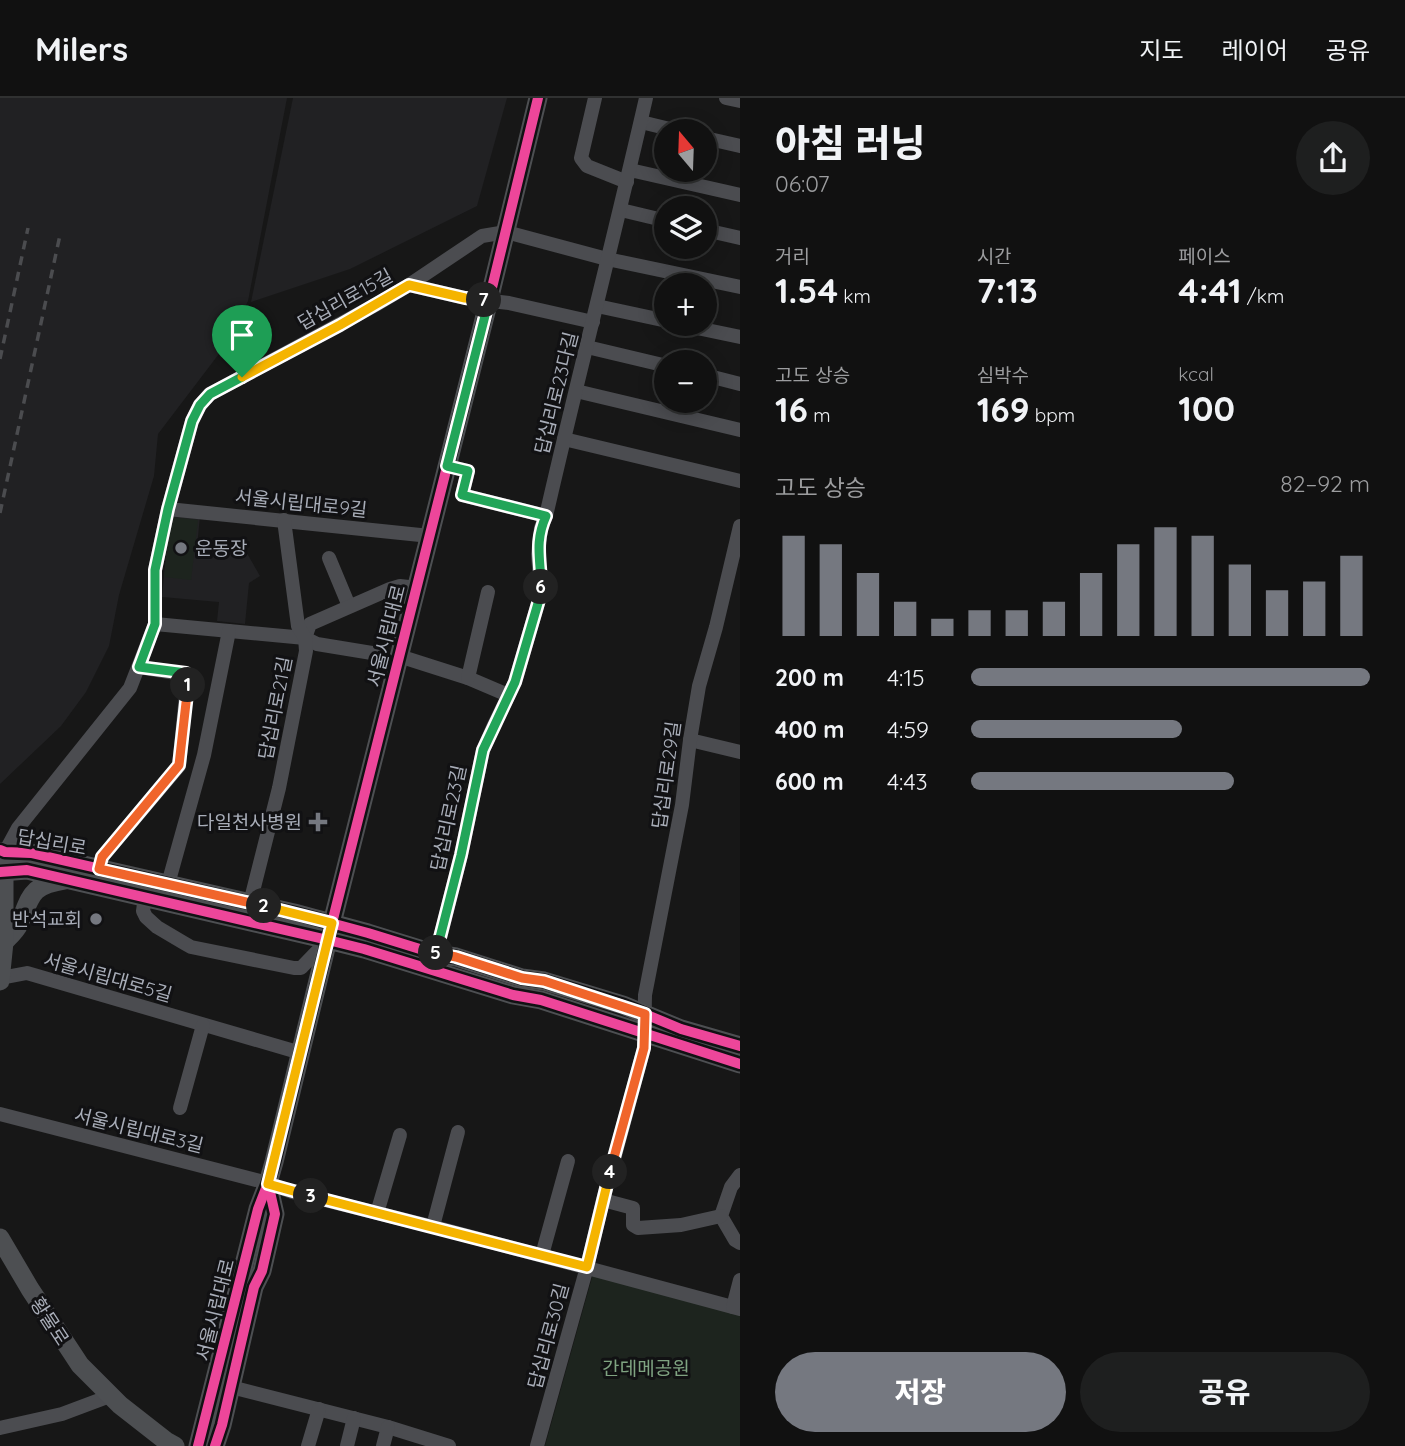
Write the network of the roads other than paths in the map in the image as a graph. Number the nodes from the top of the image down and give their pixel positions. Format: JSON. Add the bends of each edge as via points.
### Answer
{"nodes":[{"id":1,"x":538,"y":98,"type":"edge"},
{"id":2,"x":595,"y":98,"type":"edge"},
{"id":3,"x":646,"y":98,"type":"edge"},
{"id":4,"x":726,"y":98,"type":"edge"},
{"id":5,"x":740,"y":101,"type":"edge"},
{"id":6,"x":641,"y":122,"type":"junction"},
{"id":7,"x":654,"y":125,"type":"edge"},
{"id":8,"x":718,"y":141,"type":"edge"},
{"id":9,"x":740,"y":146,"type":"edge"},
{"id":10,"x":629,"y":176,"type":"junction"},
{"id":11,"x":740,"y":194,"type":"edge"},
{"id":12,"x":621,"y":210,"type":"junction"},
{"id":13,"x":654,"y":218,"type":"edge"},
{"id":14,"x":506,"y":232,"type":"junction"},
{"id":15,"x":717,"y":233,"type":"edge"},
{"id":16,"x":740,"y":238,"type":"edge"},
{"id":17,"x":607,"y":258,"type":"junction"},
{"id":18,"x":409,"y":285,"type":"junction"},
{"id":19,"x":740,"y":287,"type":"edge"},
{"id":20,"x":489,"y":300,"type":"junction"},
{"id":21,"x":597,"y":306,"type":"junction"},
{"id":22,"x":654,"y":318,"type":"edge"},
{"id":23,"x":593,"y":322,"type":"junction"},
{"id":24,"x":717,"y":332,"type":"edge"},
{"id":25,"x":740,"y":337,"type":"edge"},
{"id":26,"x":587,"y":347,"type":"junction"},
{"id":27,"x":654,"y":363,"type":"edge"},
{"id":28,"x":717,"y":378,"type":"edge"},
{"id":29,"x":740,"y":384,"type":"edge"},
{"id":30,"x":576,"y":391,"type":"junction"},
{"id":31,"x":740,"y":430,"type":"edge"},
{"id":32,"x":564,"y":439,"type":"junction"},
{"id":33,"x":447,"y":466,"type":"junction"},
{"id":34,"x":740,"y":481,"type":"edge"},
{"id":35,"x":168,"y":509,"type":"junction"},
{"id":36,"x":546,"y":516,"type":"junction"},
{"id":37,"x":284,"y":520,"type":"junction"},
{"id":38,"x":740,"y":526,"type":"edge"},
{"id":39,"x":430,"y":536,"type":"junction"},
{"id":40,"x":329,"y":558,"type":"dead end"},
{"id":41,"x":416,"y":588,"type":"junction"},
{"id":42,"x":488,"y":592,"type":"dead end"},
{"id":43,"x":349,"y":607,"type":"junction"},
{"id":44,"x":155,"y":624,"type":"junction"},
{"id":45,"x":229,"y":631,"type":"junction"},
{"id":46,"x":305,"y":638,"type":"junction"},
{"id":47,"x":378,"y":654,"type":"dead end"},
{"id":48,"x":399,"y":656,"type":"junction"},
{"id":49,"x":139,"y":667,"type":"junction"},
{"id":50,"x":467,"y":678,"type":"junction"},
{"id":51,"x":508,"y":695,"type":"junction"},
{"id":52,"x":690,"y":740,"type":"junction"},
{"id":53,"x":740,"y":752,"type":"edge"},
{"id":54,"x":2,"y":851,"type":"edge"},
{"id":55,"x":99,"y":869,"type":"junction"},
{"id":56,"x":2,"y":872,"type":"edge"},
{"id":57,"x":67,"y":880,"type":"junction"},
{"id":58,"x":168,"y":884,"type":"junction"},
{"id":59,"x":145,"y":897,"type":"junction"},
{"id":60,"x":250,"y":903,"type":"junction"},
{"id":61,"x":2,"y":931,"type":"edge"},
{"id":62,"x":330,"y":931,"type":"junction"},
{"id":63,"x":436,"y":954,"type":"junction"},
{"id":64,"x":0,"y":980,"type":"edge"},
{"id":65,"x":645,"y":1023,"type":"junction"},
{"id":66,"x":203,"y":1025,"type":"junction"},
{"id":67,"x":740,"y":1046,"type":"edge"},
{"id":68,"x":301,"y":1053,"type":"junction"},
{"id":69,"x":740,"y":1064,"type":"edge"},
{"id":70,"x":180,"y":1108,"type":"dead end"},
{"id":71,"x":0,"y":1114,"type":"edge"},
{"id":72,"x":458,"y":1132,"type":"dead end"},
{"id":73,"x":400,"y":1135,"type":"dead end"},
{"id":74,"x":568,"y":1161,"type":"dead end"},
{"id":75,"x":740,"y":1175,"type":"edge"},
{"id":76,"x":268,"y":1184,"type":"junction"},
{"id":77,"x":603,"y":1200,"type":"junction"},
{"id":78,"x":377,"y":1213,"type":"junction"},
{"id":79,"x":721,"y":1216,"type":"junction"},
{"id":80,"x":433,"y":1226,"type":"junction"},
{"id":81,"x":0,"y":1238,"type":"edge"},
{"id":82,"x":740,"y":1243,"type":"edge"},
{"id":83,"x":542,"y":1255,"type":"junction"},
{"id":84,"x":587,"y":1267,"type":"junction"},
{"id":85,"x":740,"y":1280,"type":"edge"},
{"id":86,"x":737,"y":1308,"type":"edge"},
{"id":87,"x":230,"y":1387,"type":"junction"},
{"id":88,"x":110,"y":1396,"type":"junction"},
{"id":89,"x":319,"y":1409,"type":"junction"},
{"id":90,"x":354,"y":1419,"type":"junction"},
{"id":91,"x":388,"y":1427,"type":"junction"},
{"id":92,"x":0,"y":1428,"type":"edge"},
{"id":93,"x":428,"y":1443,"type":"edge"},
{"id":94,"x":175,"y":1446,"type":"edge"},
{"id":95,"x":198,"y":1446,"type":"edge"},
{"id":96,"x":215,"y":1446,"type":"edge"},
{"id":97,"x":308,"y":1446,"type":"edge"},
{"id":98,"x":347,"y":1446,"type":"edge"},
{"id":99,"x":383,"y":1446,"type":"edge"},
{"id":100,"x":449,"y":1446,"type":"edge"},
{"id":101,"x":537,"y":1446,"type":"edge"}],
"edges":[{"from":1,"to":14,"type":"main road","name":"서울시립대로"},
{"from":2,"to":10,"type":"street","via":[[581,158],[587,166]]},
{"from":3,"to":6,"type":"street","name":"답십리로23다길"},
{"from":4,"to":5,"type":"street"},
{"from":6,"to":7,"type":"street"},
{"from":6,"to":10,"type":"street","name":"답십리로23다길"},
{"from":8,"to":9,"type":"street"},
{"from":10,"to":11,"type":"street"},
{"from":10,"to":12,"type":"street","name":"답십리로23다길"},
{"from":12,"to":13,"type":"street"},
{"from":12,"to":17,"type":"street","name":"답십리로23다길"},
{"from":14,"to":17,"type":"street"},
{"from":14,"to":18,"type":"street","name":"답십리로15길","via":[[482,236]]},
{"from":14,"to":20,"type":"main road","name":"서울시립대로"},
{"from":15,"to":16,"type":"street"},
{"from":17,"to":19,"type":"street"},
{"from":17,"to":21,"type":"street","name":"답십리로23다길"},
{"from":18,"to":20,"type":"street"},
{"from":18,"to":35,"type":"street","name":"답십리로15길","via":[[210,394],[192,421]]},
{"from":20,"to":23,"type":"street"},
{"from":20,"to":33,"type":"main road","name":"서울시립대로"},
{"from":21,"to":22,"type":"street"},
{"from":21,"to":23,"type":"street","name":"답십리로23다길"},
{"from":23,"to":26,"type":"street","name":"답십리로23다길"},
{"from":24,"to":25,"type":"street"},
{"from":26,"to":27,"type":"street"},
{"from":26,"to":30,"type":"street","name":"답십리로23다길"},
{"from":28,"to":29,"type":"street"},
{"from":30,"to":31,"type":"street"},
{"from":30,"to":32,"type":"street","name":"답십리로23다길"},
{"from":32,"to":34,"type":"street"},
{"from":32,"to":36,"type":"street","name":"답십리로23다길"},
{"from":33,"to":36,"type":"street","via":[[468,471],[462,495]]},
{"from":33,"to":39,"type":"main road","name":"서울시립대로"},
{"from":35,"to":37,"type":"street","name":"서울시립대로9길"},
{"from":35,"to":44,"type":"street","name":"답십리로15길","via":[[155,570]]},
{"from":36,"to":51,"type":"street","name":"답십리로23다길","via":[[538,554],[541,593]]},
{"from":37,"to":39,"type":"street","name":"서울시립대로9길"},
{"from":37,"to":46,"type":"street","name":"답십리로21길","via":[[298,626]]},
{"from":38,"to":52,"type":"street","name":"답십리로29길","via":[[699,686]]},
{"from":39,"to":41,"type":"main road","name":"서울시립대로"},
{"from":40,"to":43,"type":"street"},
{"from":41,"to":43,"type":"street","name":"서울시립대로","via":[[400,586]]},
{"from":41,"to":48,"type":"main road","name":"서울시립대로"},
{"from":42,"to":50,"type":"street"},
{"from":43,"to":46,"type":"street","name":"서울시립대로","via":[[310,624]]},
{"from":44,"to":45,"type":"street"},
{"from":44,"to":49,"type":"street","name":"답십리로15길"},
{"from":45,"to":46,"type":"street"},
{"from":45,"to":58,"type":"street","via":[[204,755]]},
{"from":46,"to":47,"type":"street"},
{"from":46,"to":60,"type":"street","name":"답십리로21길","via":[[279,788]]},
{"from":48,"to":50,"type":"street"},
{"from":48,"to":62,"type":"main road","name":"서울시립대로"},
{"from":49,"to":54,"type":"street","name":"답십리로15길","via":[[130,688]]},
{"from":49,"to":55,"type":"street","via":[[188,674],[179,765],[102,857]]},
{"from":50,"to":51,"type":"street"},
{"from":51,"to":63,"type":"street","name":"답십리로23길","via":[[483,750]]},
{"from":52,"to":53,"type":"street"},
{"from":52,"to":65,"type":"street","name":"답십리로29길","via":[[645,995]]},
{"from":54,"to":55,"type":"main road","name":"답십리로"},
{"from":54,"to":56,"type":"main road"},
{"from":55,"to":58,"type":"main road","name":"답십리로"},
{"from":56,"to":57,"type":"main road","name":"답십리로","via":[[27,870]]},
{"from":56,"to":61,"type":"main road"},
{"from":57,"to":59,"type":"main road","name":"답십리로"},
{"from":57,"to":61,"type":"main road","via":[[37,889],[18,927]]},
{"from":58,"to":60,"type":"main road","name":"답십리로"},
{"from":59,"to":62,"type":"main road","name":"답십리로"},
{"from":59,"to":62,"type":"street","name":"서울시립대로","via":[[146,917],[191,947],[294,968],[301,968]]},
{"from":60,"to":62,"type":"main road","name":"답십리로"},
{"from":61,"to":64,"type":"main road"},
{"from":62,"to":63,"type":"main road","name":"답십리로"},
{"from":62,"to":65,"type":"main road","name":"답십리로","via":[[364,949],[513,995]]},
{"from":62,"to":68,"type":"main road","name":"서울시립대로"},
{"from":63,"to":65,"type":"main road","name":"답십리로","via":[[544,981]]},
{"from":64,"to":66,"type":"street","name":"서울시립대로5길","via":[[27,973]]},
{"from":65,"to":67,"type":"main road","name":"답십리로","via":[[681,1028]]},
{"from":65,"to":69,"type":"main road","name":"답십리로"},
{"from":65,"to":77,"type":"street","name":"답십리로30길","via":[[644,1048]]},
{"from":66,"to":68,"type":"street","name":"서울시립대로5길"},
{"from":66,"to":70,"type":"street"},
{"from":68,"to":76,"type":"main road","name":"서울시립대로"},
{"from":71,"to":76,"type":"street","name":"서울시립대로3길"},
{"from":72,"to":80,"type":"street"},
{"from":73,"to":78,"type":"street"},
{"from":74,"to":83,"type":"street"},
{"from":75,"to":79,"type":"street","via":[[731,1186]]},
{"from":76,"to":78,"type":"street","name":"서울시립대로3길"},
{"from":76,"to":87,"type":"main road","name":"서울시립대로","via":[[275,1214]]},
{"from":76,"to":95,"type":"main road","name":"서울시립대로"},
{"from":77,"to":79,"type":"street","via":[[633,1208],[633,1225],[638,1228]]},
{"from":77,"to":84,"type":"street","name":"답십리로30길"},
{"from":78,"to":80,"type":"street","name":"서울시립대로3길"},
{"from":79,"to":82,"type":"street"},
{"from":80,"to":83,"type":"street","name":"서울시립대로3길"},
{"from":81,"to":88,"type":"main road","name":"황물로","via":[[70,1352]]},
{"from":83,"to":84,"type":"street","name":"서울시립대로3길"},
{"from":84,"to":86,"type":"street","name":"서울시립대로3길"},
{"from":84,"to":101,"type":"street","name":"답십리로30길"},
{"from":85,"to":86,"type":"street"},
{"from":87,"to":89,"type":"street"},
{"from":87,"to":96,"type":"main road","name":"서울시립대로"},
{"from":88,"to":92,"type":"street"},
{"from":88,"to":94,"type":"main road","name":"황물로"},
{"from":89,"to":90,"type":"street"},
{"from":89,"to":97,"type":"street"},
{"from":90,"to":91,"type":"street"},
{"from":90,"to":98,"type":"street"},
{"from":91,"to":93,"type":"street"},
{"from":91,"to":99,"type":"street"},
{"from":93,"to":100,"type":"street"}]}
